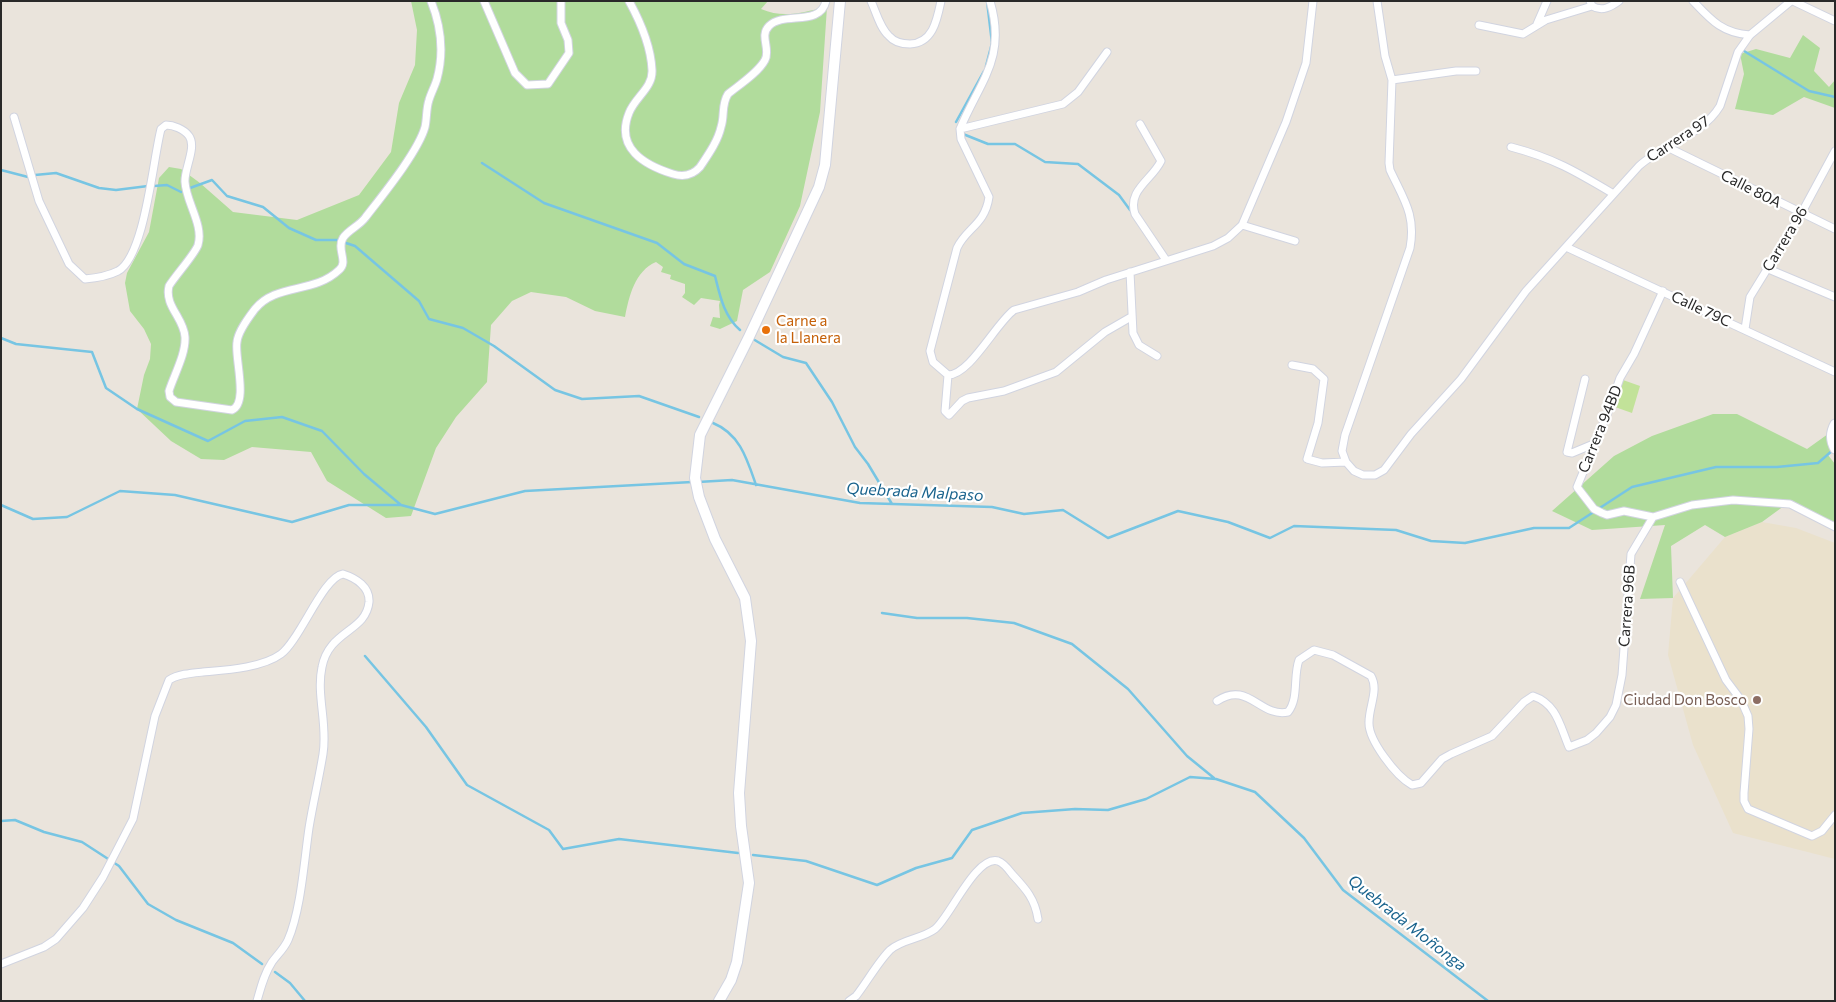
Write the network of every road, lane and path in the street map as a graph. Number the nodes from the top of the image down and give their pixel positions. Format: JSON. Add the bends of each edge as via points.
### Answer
{"nodes":[{"id":1,"x":432,"y":1,"type":"edge"},
{"id":2,"x":484,"y":1,"type":"edge"},
{"id":3,"x":561,"y":1,"type":"edge"},
{"id":4,"x":629,"y":1,"type":"edge"},
{"id":5,"x":826,"y":1,"type":"edge"},
{"id":6,"x":840,"y":1,"type":"edge"},
{"id":7,"x":871,"y":1,"type":"edge"},
{"id":8,"x":941,"y":1,"type":"edge"},
{"id":9,"x":990,"y":1,"type":"edge"},
{"id":10,"x":1313,"y":1,"type":"edge"},
{"id":11,"x":1377,"y":1,"type":"edge"},
{"id":12,"x":1547,"y":1,"type":"edge"},
{"id":13,"x":1619,"y":1,"type":"edge"},
{"id":14,"x":1693,"y":1,"type":"edge"},
{"id":15,"x":1792,"y":1,"type":"edge"},
{"id":16,"x":1591,"y":4,"type":"edge"},
{"id":17,"x":1835,"y":21,"type":"edge"},
{"id":18,"x":1537,"y":24,"type":"junction"},
{"id":19,"x":1479,"y":25,"type":"dead end"},
{"id":20,"x":1750,"y":35,"type":"junction"},
{"id":21,"x":1107,"y":52,"type":"dead end"},
{"id":22,"x":1476,"y":71,"type":"dead end"},
{"id":23,"x":1392,"y":80,"type":"junction"},
{"id":24,"x":14,"y":117,"type":"dead end"},
{"id":25,"x":1140,"y":124,"type":"dead end"},
{"id":26,"x":960,"y":129,"type":"junction"},
{"id":27,"x":1511,"y":146,"type":"dead end"},
{"id":28,"x":1667,"y":147,"type":"junction"},
{"id":29,"x":1835,"y":151,"type":"edge"},
{"id":30,"x":1833,"y":161,"type":"edge"},
{"id":31,"x":1612,"y":194,"type":"junction"},
{"id":32,"x":1801,"y":214,"type":"junction"},
{"id":33,"x":1242,"y":225,"type":"junction"},
{"id":34,"x":1835,"y":229,"type":"edge"},
{"id":35,"x":1295,"y":241,"type":"dead end"},
{"id":36,"x":1566,"y":247,"type":"junction"},
{"id":37,"x":1166,"y":260,"type":"junction"},
{"id":38,"x":1766,"y":268,"type":"junction"},
{"id":39,"x":1130,"y":272,"type":"junction"},
{"id":40,"x":1663,"y":291,"type":"junction"},
{"id":41,"x":1835,"y":296,"type":"edge"},
{"id":42,"x":1131,"y":317,"type":"junction"},
{"id":43,"x":1745,"y":329,"type":"junction"},
{"id":44,"x":1157,"y":356,"type":"dead end"},
{"id":45,"x":1292,"y":365,"type":"dead end"},
{"id":46,"x":1835,"y":372,"type":"edge"},
{"id":47,"x":948,"y":375,"type":"junction"},
{"id":48,"x":1585,"y":379,"type":"dead end"},
{"id":49,"x":1835,"y":424,"type":"edge"},
{"id":50,"x":1596,"y":443,"type":"junction"},
{"id":51,"x":1833,"y":446,"type":"edge"},
{"id":52,"x":1346,"y":462,"type":"junction"},
{"id":53,"x":1653,"y":517,"type":"junction"},
{"id":54,"x":1835,"y":527,"type":"edge"},
{"id":55,"x":1680,"y":582,"type":"dead end"},
{"id":56,"x":1216,"y":701,"type":"dead end"},
{"id":57,"x":1835,"y":815,"type":"edge"},
{"id":58,"x":1038,"y":919,"type":"dead end"},
{"id":59,"x":1,"y":964,"type":"edge"},
{"id":60,"x":257,"y":1001,"type":"edge"},
{"id":61,"x":719,"y":1001,"type":"edge"},
{"id":62,"x":849,"y":1001,"type":"edge"}],
"edges":[{"from":1,"to":24,"type":"street","via":[[441,28],[440,53],[425,127],[398,173],[363,221],[342,240],[343,264],[340,270],[323,283],[278,293],[255,309],[236,341],[240,374],[237,407],[232,410],[176,402],[169,390],[185,339],[167,294],[198,243],[198,228],[185,180],[192,143],[189,136],[172,125],[161,129],[141,231],[133,251],[120,270],[85,279],[69,264],[39,200]]},
{"from":2,"to":3,"type":"street","via":[[516,73],[527,85],[538,86],[553,79],[569,53],[561,23]]},
{"from":4,"to":5,"type":"street","via":[[647,47],[652,73],[645,91],[629,112],[626,137],[640,161],[685,176],[695,172],[718,138],[723,119],[722,107],[728,94],[764,61],[768,27],[785,18],[817,14]]},
{"from":6,"to":61,"type":"main road","via":[[825,166],[819,187],[700,435],[696,482],[713,532],[744,598],[751,640],[739,794],[749,883],[738,962]]},
{"from":7,"to":8,"type":"street","via":[[889,37],[902,44],[917,44],[925,40],[934,28]]},
{"from":9,"to":26,"type":"street","via":[[994,56]]},
{"from":10,"to":33,"type":"street","via":[[1306,63],[1286,122]]},
{"from":11,"to":23,"type":"street"},
{"from":12,"to":18,"type":"street"},
{"from":13,"to":16,"type":"street","via":[[1604,9]]},
{"from":14,"to":20,"type":"street","via":[[1715,23],[1738,34]]},
{"from":15,"to":17,"type":"street"},
{"from":15,"to":20,"type":"street","name":"Carrera 97"},
{"from":16,"to":18,"type":"street"},
{"from":18,"to":19,"type":"street","via":[[1527,33],[1517,35]]},
{"from":20,"to":28,"type":"street","name":"Carrera 97","via":[[1738,52],[1715,114],[1706,124]]},
{"from":21,"to":26,"type":"street","via":[[1078,92],[1063,104]]},
{"from":22,"to":23,"type":"street"},
{"from":23,"to":52,"type":"street","via":[[1388,162],[1412,216],[1413,232],[1345,435],[1342,451]]},
{"from":25,"to":37,"type":"street","via":[[1161,161],[1136,192],[1132,206]]},
{"from":26,"to":47,"type":"street","via":[[961,139],[988,197],[988,206],[958,248],[930,351],[933,362]]},
{"from":27,"to":31,"type":"street","via":[[1548,157]]},
{"from":28,"to":31,"type":"street","name":"Carrera 97","via":[[1652,154]]},
{"from":28,"to":32,"type":"street","name":"Calle 80A"},
{"from":29,"to":30,"type":"street","name":"Carrera 96"},
{"from":30,"to":32,"type":"street","name":"Carrera 96"},
{"from":31,"to":36,"type":"street","name":"Carrera 97"},
{"from":32,"to":34,"type":"street","name":"Calle 80A"},
{"from":32,"to":38,"type":"street","name":"Carrera 96"},
{"from":33,"to":35,"type":"street"},
{"from":33,"to":37,"type":"street","via":[[1213,246]]},
{"from":36,"to":40,"type":"street","name":"Calle 79C"},
{"from":36,"to":52,"type":"street","name":"Carrera 97","via":[[1526,291],[1462,379],[1411,434],[1384,470],[1376,475],[1362,475]]},
{"from":37,"to":39,"type":"street"},
{"from":38,"to":41,"type":"street"},
{"from":38,"to":43,"type":"street","name":"Carrera 96","via":[[1750,297]]},
{"from":39,"to":42,"type":"street"},
{"from":39,"to":47,"type":"street","via":[[1078,292],[1014,310],[1005,316],[968,362],[956,373]]},
{"from":40,"to":43,"type":"street","name":"Calle 79C"},
{"from":40,"to":50,"type":"street","name":"Carrera 94BD","via":[[1620,378]]},
{"from":42,"to":44,"type":"street","via":[[1135,339]]},
{"from":42,"to":47,"type":"street","via":[[1105,332],[1056,372],[1004,391],[962,401],[949,415],[945,411]]},
{"from":43,"to":46,"type":"street","name":"Calle 79C"},
{"from":45,"to":52,"type":"street","via":[[1313,369],[1324,379],[1318,423],[1306,458],[1322,463]]},
{"from":48,"to":50,"type":"street","via":[[1567,452]]},
{"from":49,"to":51,"type":"street","via":[[1831,431]]},
{"from":50,"to":53,"type":"street","name":"Carrera 94BD","via":[[1579,480],[1578,491],[1594,509],[1607,515],[1624,511]]},
{"from":53,"to":54,"type":"street","via":[[1692,505],[1733,500],[1790,504]]},
{"from":53,"to":56,"type":"street","name":"Carrera 96B","via":[[1631,554],[1622,674],[1616,705],[1610,717],[1586,740],[1569,747],[1554,711],[1543,700],[1533,696],[1492,736],[1446,756],[1421,783],[1412,785],[1374,742],[1369,721],[1375,687],[1371,676],[1333,656],[1314,650],[1299,660],[1293,703],[1288,712],[1274,711],[1234,693]]},
{"from":55,"to":57,"type":"street","via":[[1726,680],[1748,716],[1744,802],[1748,809],[1812,836],[1822,832]]},
{"from":58,"to":62,"type":"street","via":[[1032,896],[1004,866],[993,861],[970,880],[935,929],[890,950]]},
{"from":59,"to":60,"type":"street","via":[[56,940],[83,908],[103,877],[133,819],[155,716],[169,680],[274,658],[289,646],[335,577],[343,574],[361,582],[369,601],[366,615],[327,650],[321,667],[325,727],[323,754],[298,899],[288,940],[264,977]]}]}
